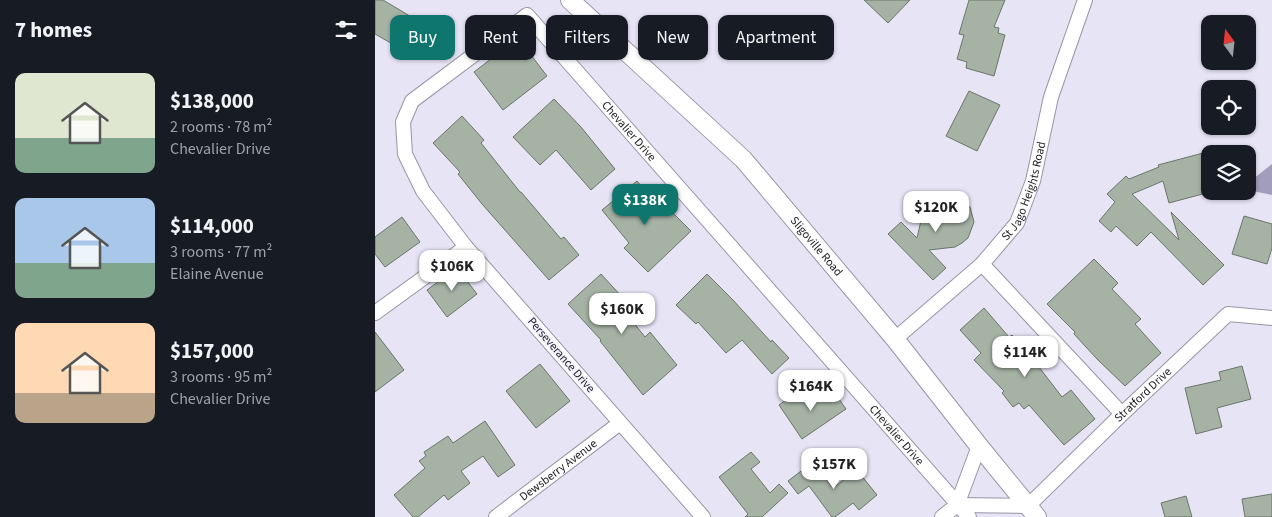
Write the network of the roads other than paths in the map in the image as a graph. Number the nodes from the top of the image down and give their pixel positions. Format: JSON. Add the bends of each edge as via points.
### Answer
{"nodes":[{"id":1,"x":570,"y":0,"type":"edge"},
{"id":2,"x":1085,"y":0,"type":"edge"},
{"id":3,"x":423,"y":191,"type":"joint"},
{"id":4,"x":466,"y":247,"type":"junction"},
{"id":5,"x":982,"y":264,"type":"junction"},
{"id":6,"x":375,"y":313,"type":"edge"},
{"id":7,"x":1272,"y":318,"type":"edge"},
{"id":8,"x":895,"y":339,"type":"junction"},
{"id":9,"x":1122,"y":414,"type":"junction"},
{"id":10,"x":620,"y":423,"type":"junction"},
{"id":11,"x":979,"y":446,"type":"junction"},
{"id":12,"x":957,"y":504,"type":"junction"},
{"id":13,"x":1033,"y":512,"type":"edge"},
{"id":14,"x":495,"y":517,"type":"edge"},
{"id":15,"x":703,"y":517,"type":"edge"},
{"id":16,"x":942,"y":517,"type":"edge"},
{"id":17,"x":969,"y":517,"type":"edge"}],
"edges":[{"from":1,"to":8,"type":"street","name":"Sligoville Road","via":[[743,159]]},
{"from":2,"to":5,"type":"street","name":"St Jago Heights Road","via":[[1051,97],[1033,181],[1017,224]]},
{"from":3,"to":4,"type":"street","name":"Perseverance Drive"},
{"from":3,"to":12,"type":"street","name":"Chevalier Drive","via":[[405,154],[403,122],[412,101],[527,15]]},
{"from":4,"to":6,"type":"street"},
{"from":4,"to":10,"type":"street","name":"Perseverance Drive"},
{"from":5,"to":8,"type":"street","name":"St Jago Heights Road"},
{"from":5,"to":9,"type":"street"},
{"from":7,"to":9,"type":"street","name":"Stratford Drive","via":[[1228,314]]},
{"from":8,"to":11,"type":"street","name":"Sligoville Road"},
{"from":9,"to":13,"type":"street","name":"Stratford Drive"},
{"from":10,"to":14,"type":"street","name":"Dewsberry Avenue"},
{"from":10,"to":15,"type":"street","name":"Perseverance Drive"},
{"from":11,"to":12,"type":"street"},
{"from":11,"to":13,"type":"street","name":"Sligoville Road"},
{"from":12,"to":13,"type":"street"},
{"from":12,"to":16,"type":"street"},
{"from":12,"to":17,"type":"street","name":"Chevalier Drive"}]}
